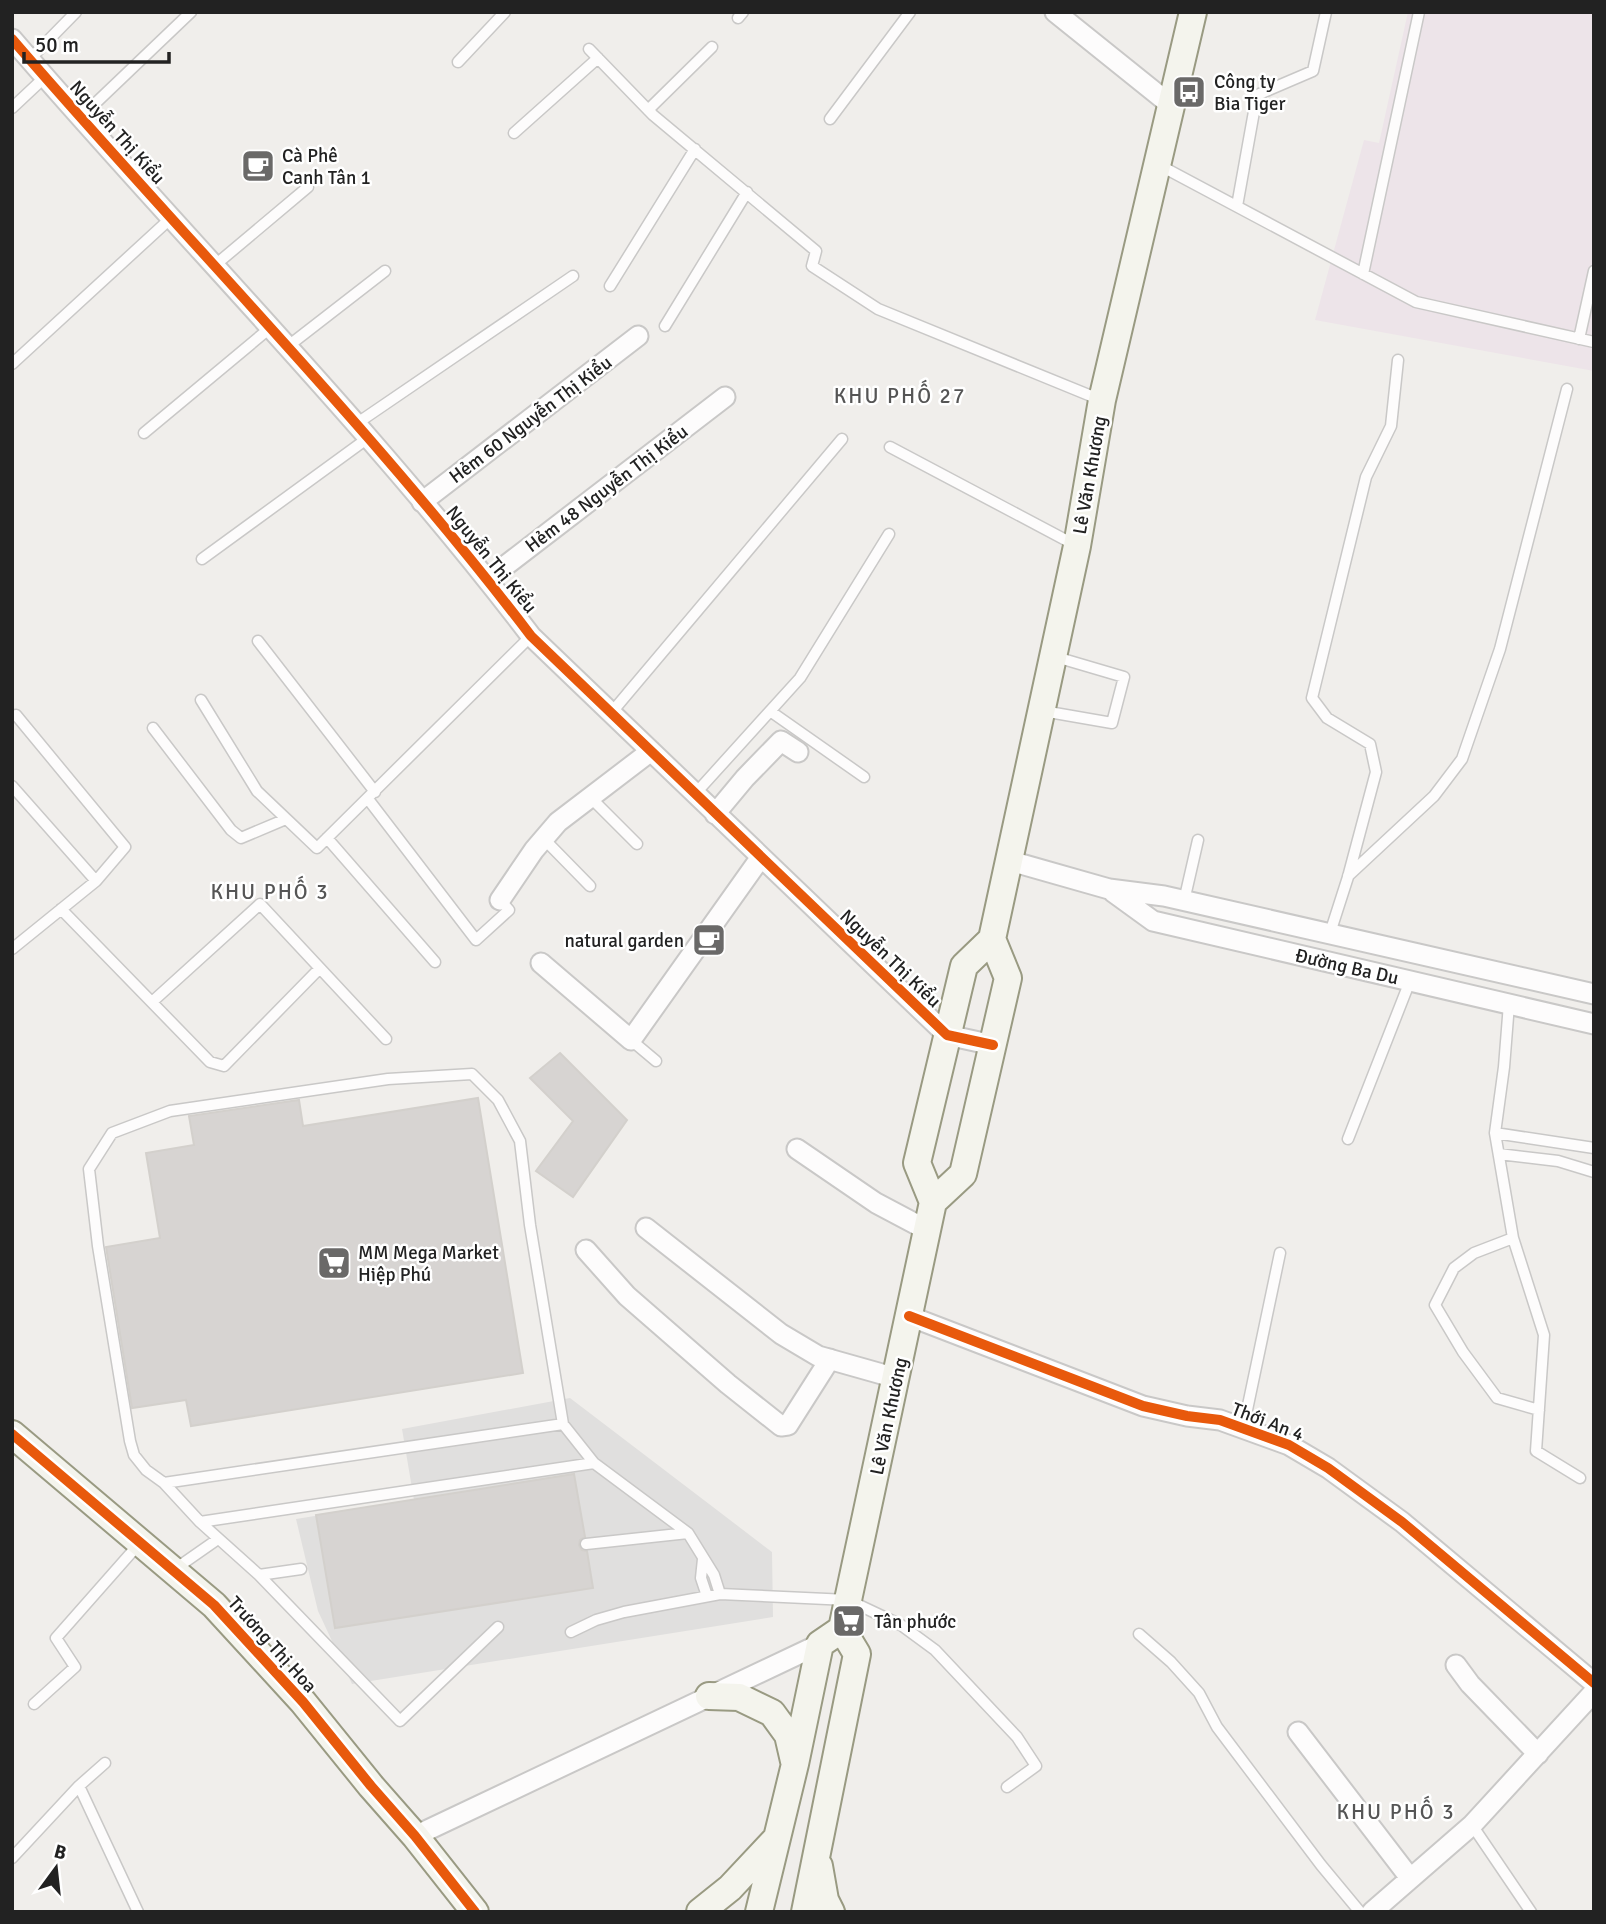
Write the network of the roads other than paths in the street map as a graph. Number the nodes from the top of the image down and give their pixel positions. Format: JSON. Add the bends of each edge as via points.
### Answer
{"nodes":[{"id":1,"x":76,"y":12,"type":"edge"},
{"id":2,"x":191,"y":12,"type":"edge"},
{"id":3,"x":505,"y":12,"type":"edge"},
{"id":4,"x":910,"y":12,"type":"edge"},
{"id":5,"x":1055,"y":12,"type":"edge"},
{"id":6,"x":1326,"y":12,"type":"edge"},
{"id":7,"x":1419,"y":12,"type":"edge"},
{"id":8,"x":1190,"y":14,"type":"edge"},
{"id":9,"x":12,"y":39,"type":"edge"},
{"id":10,"x":712,"y":47,"type":"dead end"},
{"id":11,"x":589,"y":49,"type":"dead end"},
{"id":12,"x":598,"y":58,"type":"junction"},
{"id":13,"x":30,"y":60,"type":"junction"},
{"id":14,"x":458,"y":62,"type":"dead end"},
{"id":15,"x":45,"y":77,"type":"junction"},
{"id":16,"x":1172,"y":106,"type":"junction"},
{"id":17,"x":12,"y":108,"type":"edge"},
{"id":18,"x":648,"y":110,"type":"junction"},
{"id":19,"x":81,"y":117,"type":"junction"},
{"id":20,"x":830,"y":119,"type":"dead end"},
{"id":21,"x":514,"y":133,"type":"dead end"},
{"id":22,"x":695,"y":149,"type":"junction"},
{"id":23,"x":1158,"y":165,"type":"junction"},
{"id":24,"x":308,"y":187,"type":"dead end"},
{"id":25,"x":747,"y":192,"type":"junction"},
{"id":26,"x":1237,"y":206,"type":"junction"},
{"id":27,"x":171,"y":218,"type":"junction"},
{"id":28,"x":214,"y":265,"type":"junction"},
{"id":29,"x":385,"y":271,"type":"dead end"},
{"id":30,"x":1594,"y":271,"type":"edge"},
{"id":31,"x":1363,"y":274,"type":"junction"},
{"id":32,"x":573,"y":276,"type":"dead end"},
{"id":33,"x":610,"y":286,"type":"dead end"},
{"id":34,"x":665,"y":326,"type":"dead end"},
{"id":35,"x":270,"y":328,"type":"junction"},
{"id":36,"x":638,"y":336,"type":"dead end"},
{"id":37,"x":1579,"y":339,"type":"junction"},
{"id":38,"x":1594,"y":342,"type":"edge"},
{"id":39,"x":287,"y":348,"type":"junction"},
{"id":40,"x":1398,"y":360,"type":"dead end"},
{"id":41,"x":12,"y":364,"type":"edge"},
{"id":42,"x":1567,"y":389,"type":"dead end"},
{"id":43,"x":725,"y":397,"type":"dead end"},
{"id":44,"x":1102,"y":400,"type":"junction"},
{"id":45,"x":362,"y":431,"type":"junction"},
{"id":46,"x":144,"y":433,"type":"dead end"},
{"id":47,"x":842,"y":439,"type":"dead end"},
{"id":48,"x":890,"y":447,"type":"dead end"},
{"id":49,"x":422,"y":502,"type":"junction"},
{"id":50,"x":889,"y":534,"type":"dead end"},
{"id":51,"x":1077,"y":546,"type":"junction"},
{"id":52,"x":202,"y":559,"type":"dead end"},
{"id":53,"x":488,"y":579,"type":"junction"},
{"id":54,"x":531,"y":636,"type":"junction"},
{"id":55,"x":258,"y":641,"type":"dead end"},
{"id":56,"x":1052,"y":656,"type":"junction"},
{"id":57,"x":201,"y":700,"type":"dead end"},
{"id":58,"x":1040,"y":710,"type":"junction"},
{"id":59,"x":770,"y":711,"type":"junction"},
{"id":60,"x":612,"y":712,"type":"junction"},
{"id":61,"x":16,"y":715,"type":"dead end"},
{"id":62,"x":153,"y":728,"type":"dead end"},
{"id":63,"x":651,"y":751,"type":"junction"},
{"id":64,"x":798,"y":752,"type":"dead end"},
{"id":65,"x":864,"y":778,"type":"dead end"},
{"id":66,"x":12,"y":786,"type":"edge"},
{"id":67,"x":695,"y":794,"type":"junction"},
{"id":68,"x":372,"y":796,"type":"junction"},
{"id":69,"x":590,"y":797,"type":"junction"},
{"id":70,"x":715,"y":814,"type":"junction"},
{"id":71,"x":286,"y":819,"type":"junction"},
{"id":72,"x":327,"y":838,"type":"junction"},
{"id":73,"x":543,"y":838,"type":"junction"},
{"id":74,"x":1198,"y":840,"type":"dead end"},
{"id":75,"x":637,"y":844,"type":"dead end"},
{"id":76,"x":761,"y":857,"type":"junction"},
{"id":77,"x":1007,"y":860,"type":"junction"},
{"id":78,"x":1348,"y":877,"type":"junction"},
{"id":79,"x":96,"y":881,"type":"junction"},
{"id":80,"x":590,"y":887,"type":"dead end"},
{"id":81,"x":1109,"y":889,"type":"junction"},
{"id":82,"x":500,"y":900,"type":"joint"},
{"id":83,"x":1184,"y":901,"type":"junction"},
{"id":84,"x":61,"y":909,"type":"junction"},
{"id":85,"x":1330,"y":933,"type":"junction"},
{"id":86,"x":992,"y":939,"type":"junction"},
{"id":87,"x":12,"y":949,"type":"edge"},
{"id":88,"x":435,"y":962,"type":"dead end"},
{"id":89,"x":541,"y":963,"type":"dead end"},
{"id":90,"x":319,"y":969,"type":"junction"},
{"id":91,"x":1507,"y":975,"type":"junction"},
{"id":92,"x":1410,"y":981,"type":"junction"},
{"id":93,"x":1594,"y":994,"type":"edge"},
{"id":94,"x":152,"y":1002,"type":"junction"},
{"id":95,"x":1509,"y":1004,"type":"junction"},
{"id":96,"x":1594,"y":1024,"type":"edge"},
{"id":97,"x":947,"y":1035,"type":"junction"},
{"id":98,"x":386,"y":1040,"type":"dead end"},
{"id":99,"x":631,"y":1040,"type":"junction"},
{"id":100,"x":992,"y":1045,"type":"junction"},
{"id":101,"x":656,"y":1061,"type":"dead end"},
{"id":102,"x":1494,"y":1133,"type":"junction"},
{"id":103,"x":1348,"y":1139,"type":"dead end"},
{"id":104,"x":1594,"y":1148,"type":"edge"},
{"id":105,"x":797,"y":1149,"type":"dead end"},
{"id":106,"x":1499,"y":1154,"type":"junction"},
{"id":107,"x":1594,"y":1172,"type":"edge"},
{"id":108,"x":933,"y":1202,"type":"junction"},
{"id":109,"x":646,"y":1228,"type":"dead end"},
{"id":110,"x":927,"y":1230,"type":"junction"},
{"id":111,"x":1513,"y":1238,"type":"junction"},
{"id":112,"x":586,"y":1250,"type":"dead end"},
{"id":113,"x":1280,"y":1253,"type":"dead end"},
{"id":114,"x":909,"y":1316,"type":"junction"},
{"id":115,"x":830,"y":1359,"type":"junction"},
{"id":116,"x":896,"y":1378,"type":"junction"},
{"id":117,"x":1539,"y":1410,"type":"junction"},
{"id":118,"x":563,"y":1424,"type":"junction"},
{"id":119,"x":1243,"y":1429,"type":"junction"},
{"id":120,"x":12,"y":1434,"type":"edge"},
{"id":121,"x":594,"y":1463,"type":"junction"},
{"id":122,"x":1580,"y":1478,"type":"dead end"},
{"id":123,"x":164,"y":1483,"type":"junction"},
{"id":124,"x":200,"y":1522,"type":"junction"},
{"id":125,"x":688,"y":1533,"type":"junction"},
{"id":126,"x":218,"y":1539,"type":"junction"},
{"id":127,"x":141,"y":1542,"type":"junction"},
{"id":128,"x":586,"y":1544,"type":"dead end"},
{"id":129,"x":703,"y":1558,"type":"junction"},
{"id":130,"x":174,"y":1569,"type":"junction"},
{"id":131,"x":301,"y":1569,"type":"dead end"},
{"id":132,"x":259,"y":1575,"type":"junction"},
{"id":133,"x":720,"y":1594,"type":"junction"},
{"id":134,"x":707,"y":1596,"type":"junction"},
{"id":135,"x":848,"y":1601,"type":"junction"},
{"id":136,"x":498,"y":1627,"type":"dead end"},
{"id":137,"x":571,"y":1632,"type":"dead end"},
{"id":138,"x":1139,"y":1634,"type":"dead end"},
{"id":139,"x":831,"y":1636,"type":"junction"},
{"id":140,"x":1456,"y":1665,"type":"dead end"},
{"id":141,"x":1594,"y":1683,"type":"edge"},
{"id":142,"x":1594,"y":1692,"type":"edge"},
{"id":143,"x":709,"y":1696,"type":"junction"},
{"id":144,"x":34,"y":1704,"type":"dead end"},
{"id":145,"x":1298,"y":1732,"type":"dead end"},
{"id":146,"x":1538,"y":1754,"type":"junction"},
{"id":147,"x":105,"y":1763,"type":"dead end"},
{"id":148,"x":795,"y":1765,"type":"junction"},
{"id":149,"x":79,"y":1786,"type":"junction"},
{"id":150,"x":1007,"y":1787,"type":"dead end"},
{"id":151,"x":1472,"y":1825,"type":"junction"},
{"id":152,"x":415,"y":1836,"type":"junction"},
{"id":153,"x":777,"y":1837,"type":"junction"},
{"id":154,"x":817,"y":1855,"type":"junction"},
{"id":155,"x":12,"y":1858,"type":"edge"},
{"id":156,"x":1410,"y":1878,"type":"junction"},
{"id":157,"x":138,"y":1912,"type":"edge"},
{"id":158,"x":475,"y":1912,"type":"edge"},
{"id":159,"x":700,"y":1912,"type":"edge"},
{"id":160,"x":759,"y":1912,"type":"edge"},
{"id":161,"x":805,"y":1912,"type":"edge"},
{"id":162,"x":831,"y":1912,"type":"edge"},
{"id":163,"x":1360,"y":1912,"type":"edge"},
{"id":164,"x":1372,"y":1912,"type":"edge"},
{"id":165,"x":1531,"y":1912,"type":"edge"}],
"edges":[{"from":1,"to":13,"type":"lane"},
{"from":2,"to":19,"type":"lane"},
{"from":3,"to":14,"type":"lane"},
{"from":4,"to":20,"type":"lane"},
{"from":5,"to":16,"type":"street"},
{"from":6,"to":26,"type":"lane","via":[[1314,71],[1257,95]]},
{"from":7,"to":31,"type":"lane"},
{"from":8,"to":16,"type":"main road","name":"Lê Văn Khương"},
{"from":9,"to":13,"type":"street","name":"Nguyễn Thị Kiểu"},
{"from":10,"to":18,"type":"lane"},
{"from":11,"to":12,"type":"lane"},
{"from":12,"to":18,"type":"lane"},
{"from":12,"to":21,"type":"lane"},
{"from":13,"to":15,"type":"street","name":"Nguyễn Thị Kiểu"},
{"from":15,"to":17,"type":"lane"},
{"from":15,"to":19,"type":"street","name":"Nguyễn Thị Kiểu"},
{"from":16,"to":23,"type":"main road","name":"Lê Văn Khương"},
{"from":18,"to":22,"type":"lane"},
{"from":19,"to":27,"type":"street","name":"Nguyễn Thị Kiểu"},
{"from":22,"to":25,"type":"lane"},
{"from":22,"to":33,"type":"lane"},
{"from":23,"to":26,"type":"lane"},
{"from":23,"to":44,"type":"main road","name":"Lê Văn Khương"},
{"from":24,"to":28,"type":"lane"},
{"from":25,"to":34,"type":"lane"},
{"from":25,"to":44,"type":"lane","via":[[816,251],[812,266],[878,309]]},
{"from":26,"to":31,"type":"lane"},
{"from":27,"to":28,"type":"street","name":"Nguyễn Thị Kiểu"},
{"from":27,"to":41,"type":"lane"},
{"from":28,"to":35,"type":"street","name":"Nguyễn Thị Kiểu"},
{"from":29,"to":39,"type":"lane"},
{"from":30,"to":37,"type":"lane"},
{"from":31,"to":37,"type":"lane","via":[[1416,302]]},
{"from":32,"to":45,"type":"lane"},
{"from":35,"to":39,"type":"street","name":"Nguyễn Thị Kiểu"},
{"from":35,"to":46,"type":"lane"},
{"from":36,"to":49,"type":"street","name":"Hẻm 60 Nguyễn Thị Kiểu"},
{"from":37,"to":38,"type":"lane"},
{"from":39,"to":45,"type":"street","name":"Nguyễn Thị Kiểu"},
{"from":40,"to":78,"type":"lane","via":[[1391,426],[1366,477],[1312,698],[1326,718],[1370,744],[1376,772]]},
{"from":42,"to":78,"type":"lane","via":[[1500,649],[1462,759],[1434,796]]},
{"from":43,"to":53,"type":"street","name":"Hẻm 48 Nguyễn Thị Kiểu"},
{"from":44,"to":51,"type":"main road","name":"Lê Văn Khương"},
{"from":45,"to":49,"type":"street","name":"Nguyễn Thị Kiểu"},
{"from":45,"to":52,"type":"lane"},
{"from":47,"to":60,"type":"lane"},
{"from":48,"to":51,"type":"lane"},
{"from":49,"to":53,"type":"street","name":"Nguyễn Thị Kiểu"},
{"from":50,"to":59,"type":"lane","via":[[800,678]]},
{"from":51,"to":56,"type":"main road","name":"Lê Văn Khương"},
{"from":53,"to":54,"type":"street","name":"Nguyễn Thị Kiểu"},
{"from":54,"to":60,"type":"street","name":"Nguyễn Thị Kiểu"},
{"from":54,"to":68,"type":"lane"},
{"from":55,"to":68,"type":"lane"},
{"from":56,"to":58,"type":"main road","name":"Lê Văn Khương"},
{"from":56,"to":58,"type":"lane","via":[[1124,677],[1112,723]]},
{"from":57,"to":71,"type":"lane","via":[[257,791]]},
{"from":58,"to":77,"type":"main road","name":"Lê Văn Khương"},
{"from":59,"to":65,"type":"lane"},
{"from":59,"to":67,"type":"lane"},
{"from":60,"to":63,"type":"street","name":"Nguyễn Thị Kiểu"},
{"from":61,"to":79,"type":"lane","via":[[125,847]]},
{"from":62,"to":71,"type":"lane","via":[[241,838]]},
{"from":63,"to":67,"type":"street","name":"Nguyễn Thị Kiểu"},
{"from":63,"to":69,"type":"street"},
{"from":64,"to":70,"type":"street","via":[[781,741]]},
{"from":66,"to":79,"type":"lane"},
{"from":67,"to":70,"type":"street","name":"Nguyễn Thị Kiểu"},
{"from":68,"to":72,"type":"lane"},
{"from":68,"to":82,"type":"lane","via":[[476,940],[509,911]]},
{"from":69,"to":73,"type":"street"},
{"from":69,"to":75,"type":"lane"},
{"from":70,"to":76,"type":"street","name":"Nguyễn Thị Kiểu"},
{"from":71,"to":72,"type":"lane","via":[[317,848]]},
{"from":72,"to":88,"type":"lane"},
{"from":73,"to":80,"type":"lane"},
{"from":73,"to":82,"type":"street"},
{"from":74,"to":83,"type":"lane"},
{"from":76,"to":97,"type":"street","name":"Nguyễn Thị Kiểu"},
{"from":76,"to":99,"type":"street"},
{"from":77,"to":81,"type":"street","name":"Đường Ba Du"},
{"from":77,"to":86,"type":"main road","name":"Lê Văn Khương"},
{"from":78,"to":85,"type":"lane"},
{"from":79,"to":84,"type":"lane"},
{"from":81,"to":83,"type":"street","name":"Đường Ba Du"},
{"from":81,"to":92,"type":"street","name":"Đường Ba Du","via":[[1153,920]]},
{"from":83,"to":85,"type":"street","name":"Đường Ba Du"},
{"from":84,"to":87,"type":"lane"},
{"from":84,"to":94,"type":"lane"},
{"from":85,"to":91,"type":"street","name":"Đường Ba Du"},
{"from":86,"to":97,"type":"main road","via":[[964,966]]},
{"from":86,"to":100,"type":"main road","via":[[1008,978]]},
{"from":89,"to":99,"type":"street"},
{"from":90,"to":94,"type":"lane","via":[[260,904]]},
{"from":90,"to":94,"type":"lane","via":[[224,1066],[210,1062]]},
{"from":90,"to":98,"type":"lane"},
{"from":91,"to":93,"type":"street","name":"Đường Ba Du"},
{"from":91,"to":95,"type":"street"},
{"from":92,"to":95,"type":"street","name":"Đường Ba Du"},
{"from":92,"to":103,"type":"lane"},
{"from":95,"to":96,"type":"street","name":"Đường Ba Du"},
{"from":95,"to":102,"type":"lane"},
{"from":97,"to":100,"type":"street","name":"Nguyễn Thị Kiểu"},
{"from":97,"to":108,"type":"main road","via":[[917,1163]]},
{"from":99,"to":101,"type":"lane"},
{"from":100,"to":108,"type":"main road","via":[[963,1174]]},
{"from":102,"to":104,"type":"lane"},
{"from":102,"to":106,"type":"lane"},
{"from":105,"to":110,"type":"street","via":[[876,1203]]},
{"from":106,"to":107,"type":"lane","via":[[1558,1161]]},
{"from":106,"to":111,"type":"lane"},
{"from":108,"to":110,"type":"main road","name":"Lê Văn Khương"},
{"from":109,"to":115,"type":"street","via":[[781,1334]]},
{"from":110,"to":114,"type":"main road","name":"Lê Văn Khương"},
{"from":111,"to":117,"type":"lane","via":[[1545,1335]]},
{"from":111,"to":117,"type":"lane","via":[[1474,1253],[1454,1268],[1435,1305],[1497,1398]]},
{"from":112,"to":115,"type":"street","via":[[627,1296],[781,1426],[789,1426]]},
{"from":113,"to":119,"type":"lane"},
{"from":114,"to":116,"type":"main road","name":"Lê Văn Khương"},
{"from":114,"to":119,"type":"street","name":"Thới An 4","via":[[1143,1406],[1220,1420]]},
{"from":115,"to":116,"type":"street"},
{"from":116,"to":135,"type":"main road","name":"Lê Văn Khương"},
{"from":117,"to":122,"type":"lane","via":[[1536,1451]]},
{"from":118,"to":121,"type":"lane"},
{"from":118,"to":123,"type":"lane"},
{"from":118,"to":123,"type":"lane","via":[[520,1141],[498,1100],[472,1074],[388,1080],[197,1107],[170,1111],[112,1133],[89,1170],[130,1441],[146,1471]]},
{"from":119,"to":141,"type":"street","name":"Thới An 4","via":[[1289,1445],[1328,1468],[1462,1570]]},
{"from":120,"to":127,"type":"main road","name":"Trương Thị Hoa"},
{"from":121,"to":124,"type":"lane"},
{"from":121,"to":125,"type":"lane"},
{"from":123,"to":124,"type":"lane"},
{"from":124,"to":126,"type":"lane"},
{"from":125,"to":128,"type":"lane"},
{"from":125,"to":129,"type":"lane"},
{"from":126,"to":130,"type":"lane"},
{"from":126,"to":132,"type":"lane"},
{"from":127,"to":130,"type":"main road","name":"Trương Thị Hoa"},
{"from":127,"to":144,"type":"lane","via":[[56,1638],[75,1667]]},
{"from":129,"to":133,"type":"lane"},
{"from":129,"to":134,"type":"lane","via":[[701,1578]]},
{"from":130,"to":152,"type":"main road","name":"Trương Thị Hoa","via":[[214,1605],[303,1702]]},
{"from":131,"to":132,"type":"lane"},
{"from":132,"to":136,"type":"lane","via":[[400,1721]]},
{"from":133,"to":134,"type":"lane"},
{"from":133,"to":135,"type":"lane"},
{"from":134,"to":137,"type":"lane","via":[[624,1612]]},
{"from":135,"to":139,"type":"main road","name":"Lê Văn Khương"},
{"from":135,"to":150,"type":"lane","via":[[901,1625],[935,1650],[1017,1737],[1036,1766]]},
{"from":138,"to":163,"type":"lane","via":[[1199,1693],[1217,1727]]},
{"from":139,"to":143,"type":"street"},
{"from":139,"to":148,"type":"main road","name":"Lê Văn Khương"},
{"from":139,"to":154,"type":"main road","via":[[858,1654]]},
{"from":140,"to":146,"type":"street"},
{"from":142,"to":146,"type":"street"},
{"from":143,"to":148,"type":"main road","via":[[739,1697],[772,1713],[788,1735]]},
{"from":143,"to":152,"type":"street"},
{"from":145,"to":156,"type":"street"},
{"from":146,"to":151,"type":"street"},
{"from":147,"to":149,"type":"lane"},
{"from":148,"to":153,"type":"main road","name":"Lê Văn Khương"},
{"from":149,"to":155,"type":"lane"},
{"from":149,"to":157,"type":"lane"},
{"from":151,"to":156,"type":"street"},
{"from":151,"to":165,"type":"lane"},
{"from":152,"to":158,"type":"main road","name":"Trương Thị Hoa"},
{"from":153,"to":159,"type":"main road","via":[[730,1888]]},
{"from":153,"to":160,"type":"main road","name":"Lê Văn Khương"},
{"from":154,"to":161,"type":"main road"},
{"from":154,"to":162,"type":"main road"},
{"from":156,"to":164,"type":"street"}]}
